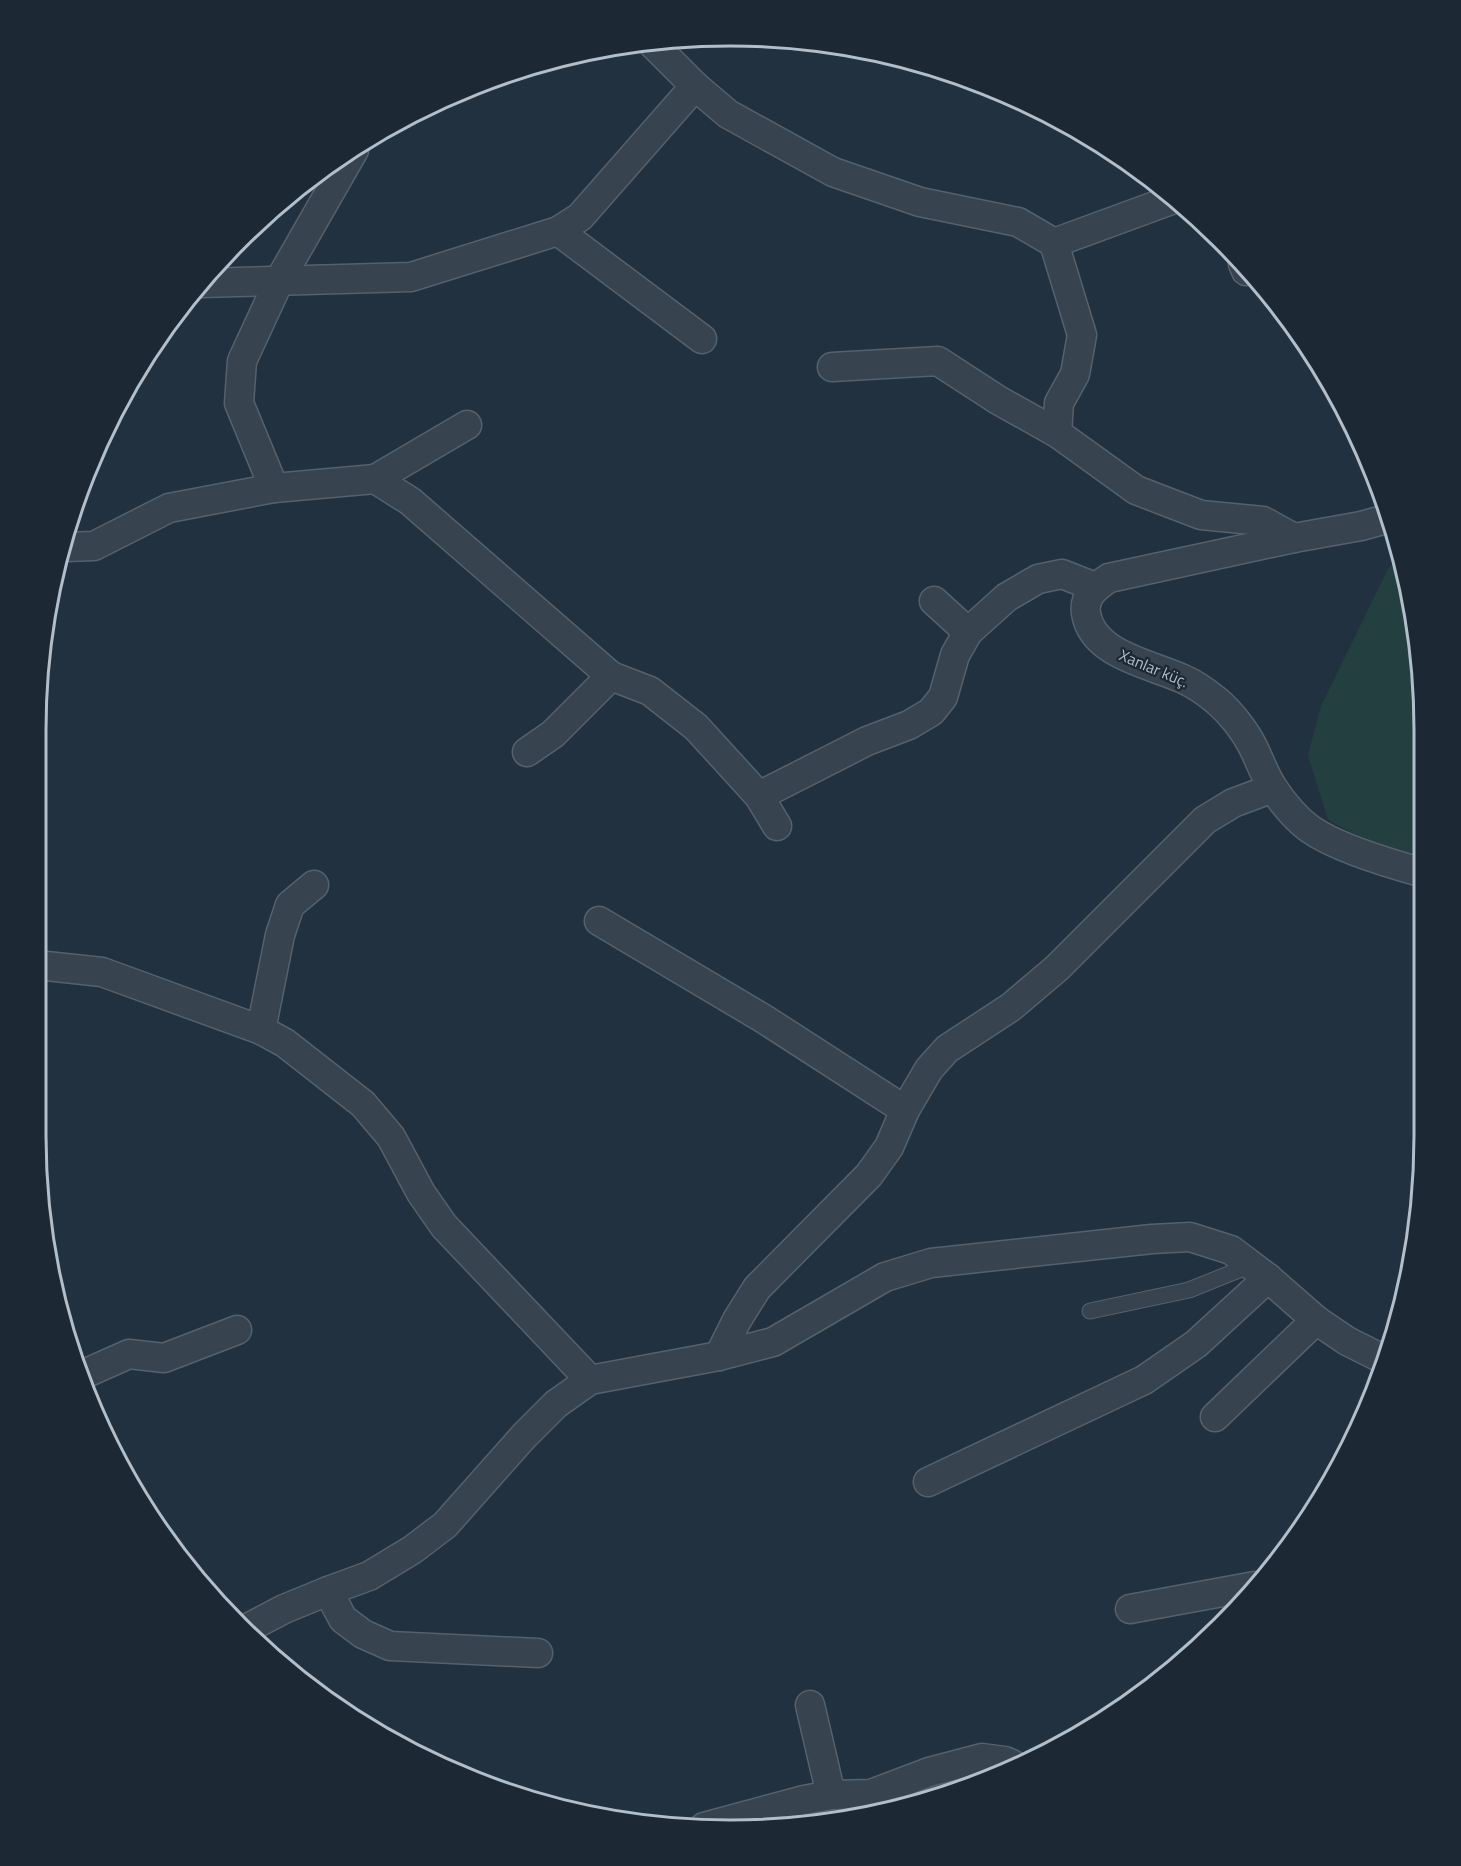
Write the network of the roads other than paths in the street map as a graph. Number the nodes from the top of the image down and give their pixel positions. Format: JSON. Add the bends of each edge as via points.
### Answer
{"nodes":[{"id":1,"x":659,"y":50,"type":"edge"},
{"id":2,"x":695,"y":87,"type":"junction"},
{"id":3,"x":345,"y":166,"type":"edge"},
{"id":4,"x":1165,"y":202,"type":"edge"},
{"id":5,"x":558,"y":231,"type":"junction"},
{"id":6,"x":1054,"y":243,"type":"junction"},
{"id":7,"x":279,"y":280,"type":"junction"},
{"id":8,"x":214,"y":283,"type":"edge"},
{"id":9,"x":702,"y":339,"type":"dead end"},
{"id":10,"x":832,"y":367,"type":"dead end"},
{"id":11,"x":467,"y":425,"type":"dead end"},
{"id":12,"x":1057,"y":434,"type":"junction"},
{"id":13,"x":375,"y":479,"type":"junction"},
{"id":14,"x":274,"y":488,"type":"junction"},
{"id":15,"x":1381,"y":520,"type":"edge"},
{"id":16,"x":1294,"y":538,"type":"junction"},
{"id":17,"x":72,"y":547,"type":"edge"},
{"id":18,"x":1095,"y":587,"type":"junction"},
{"id":19,"x":934,"y":601,"type":"dead end"},
{"id":20,"x":968,"y":632,"type":"junction"},
{"id":21,"x":611,"y":676,"type":"junction"},
{"id":22,"x":528,"y":752,"type":"dead end"},
{"id":23,"x":1273,"y":788,"type":"junction"},
{"id":24,"x":759,"y":796,"type":"junction"},
{"id":25,"x":777,"y":826,"type":"dead end"},
{"id":26,"x":1414,"y":870,"type":"edge"},
{"id":27,"x":314,"y":885,"type":"dead end"},
{"id":28,"x":599,"y":921,"type":"dead end"},
{"id":29,"x":46,"y":966,"type":"edge"},
{"id":30,"x":261,"y":1030,"type":"junction"},
{"id":31,"x":905,"y":1110,"type":"junction"},
{"id":32,"x":1259,"y":1272,"type":"junction"},
{"id":33,"x":1090,"y":1311,"type":"dead end"},
{"id":34,"x":1316,"y":1320,"type":"junction"},
{"id":35,"x":237,"y":1330,"type":"dead end"},
{"id":36,"x":719,"y":1356,"type":"junction"},
{"id":37,"x":1378,"y":1356,"type":"edge"},
{"id":38,"x":89,"y":1372,"type":"edge"},
{"id":39,"x":590,"y":1380,"type":"junction"},
{"id":40,"x":1215,"y":1417,"type":"dead end"},
{"id":41,"x":928,"y":1482,"type":"dead end"},
{"id":42,"x":1243,"y":1588,"type":"edge"},
{"id":43,"x":328,"y":1591,"type":"junction"},
{"id":44,"x":1130,"y":1609,"type":"dead end"},
{"id":45,"x":253,"y":1625,"type":"edge"},
{"id":46,"x":538,"y":1653,"type":"dead end"},
{"id":47,"x":810,"y":1705,"type":"dead end"},
{"id":48,"x":1005,"y":1761,"type":"edge"},
{"id":49,"x":932,"y":1784,"type":"edge"},
{"id":50,"x":831,"y":1795,"type":"junction"},
{"id":51,"x":730,"y":1820,"type":"edge"}],
"edges":[{"from":1,"to":2,"type":"street"},
{"from":2,"to":5,"type":"street","via":[[580,217]]},
{"from":2,"to":6,"type":"street","via":[[728,114],[833,171],[920,202],[1018,222]]},
{"from":3,"to":7,"type":"street"},
{"from":4,"to":6,"type":"street"},
{"from":5,"to":7,"type":"street","via":[[411,276]]},
{"from":5,"to":9,"type":"street"},
{"from":6,"to":12,"type":"street","via":[[1082,335],[1075,374],[1059,403]]},
{"from":7,"to":8,"type":"street"},
{"from":7,"to":14,"type":"street","via":[[242,361],[239,403]]},
{"from":10,"to":12,"type":"street","via":[[938,362]]},
{"from":11,"to":13,"type":"street"},
{"from":12,"to":16,"type":"street","via":[[1136,490],[1201,514],[1263,521]]},
{"from":13,"to":14,"type":"street"},
{"from":13,"to":21,"type":"street","via":[[410,501]]},
{"from":14,"to":17,"type":"street","via":[[169,508],[94,546]]},
{"from":15,"to":16,"type":"street"},
{"from":16,"to":18,"type":"street","via":[[1109,578]]},
{"from":18,"to":20,"type":"street","via":[[1062,574],[1038,579],[1007,597]]},
{"from":18,"to":23,"type":"street","name":"Xanlar küç.","via":[[1085,610],[1095,636],[1112,650],[1183,679],[1219,703],[1252,745]]},
{"from":19,"to":20,"type":"street"},
{"from":20,"to":24,"type":"street","via":[[955,655],[944,697],[931,712]]},
{"from":21,"to":22,"type":"street","via":[[553,734]]},
{"from":21,"to":24,"type":"street","via":[[650,691],[696,727]]},
{"from":23,"to":26,"type":"street","name":"Xanlar küç.","via":[[1292,813],[1329,840]]},
{"from":23,"to":31,"type":"street","via":[[1233,803],[1205,820],[1057,969],[1011,1007],[947,1049],[929,1069]]},
{"from":24,"to":25,"type":"street"},
{"from":27,"to":30,"type":"street","via":[[290,905]]},
{"from":28,"to":31,"type":"street","via":[[764,1019]]},
{"from":29,"to":30,"type":"street","via":[[102,972]]},
{"from":30,"to":39,"type":"street","via":[[285,1043],[363,1104],[390,1137],[444,1226]]},
{"from":31,"to":36,"type":"street","via":[[889,1147],[869,1176],[757,1288]]},
{"from":32,"to":33,"type":"lane"},
{"from":32,"to":34,"type":"street"},
{"from":32,"to":36,"type":"street","via":[[1231,1250],[1190,1237],[931,1263],[885,1277],[773,1342]]},
{"from":32,"to":41,"type":"street","via":[[1196,1344],[1144,1380]]},
{"from":34,"to":37,"type":"street"},
{"from":34,"to":40,"type":"street"},
{"from":35,"to":38,"type":"street","via":[[164,1358],[129,1354]]},
{"from":36,"to":39,"type":"street"},
{"from":39,"to":43,"type":"street","via":[[555,1404],[446,1526],[369,1576]]},
{"from":42,"to":44,"type":"street"},
{"from":43,"to":45,"type":"street"},
{"from":43,"to":46,"type":"street","via":[[343,1619],[363,1634],[390,1646]]},
{"from":47,"to":50,"type":"street"},
{"from":48,"to":49,"type":"street","via":[[982,1758]]},
{"from":49,"to":50,"type":"street","via":[[872,1794]]},
{"from":50,"to":51,"type":"street"}]}
